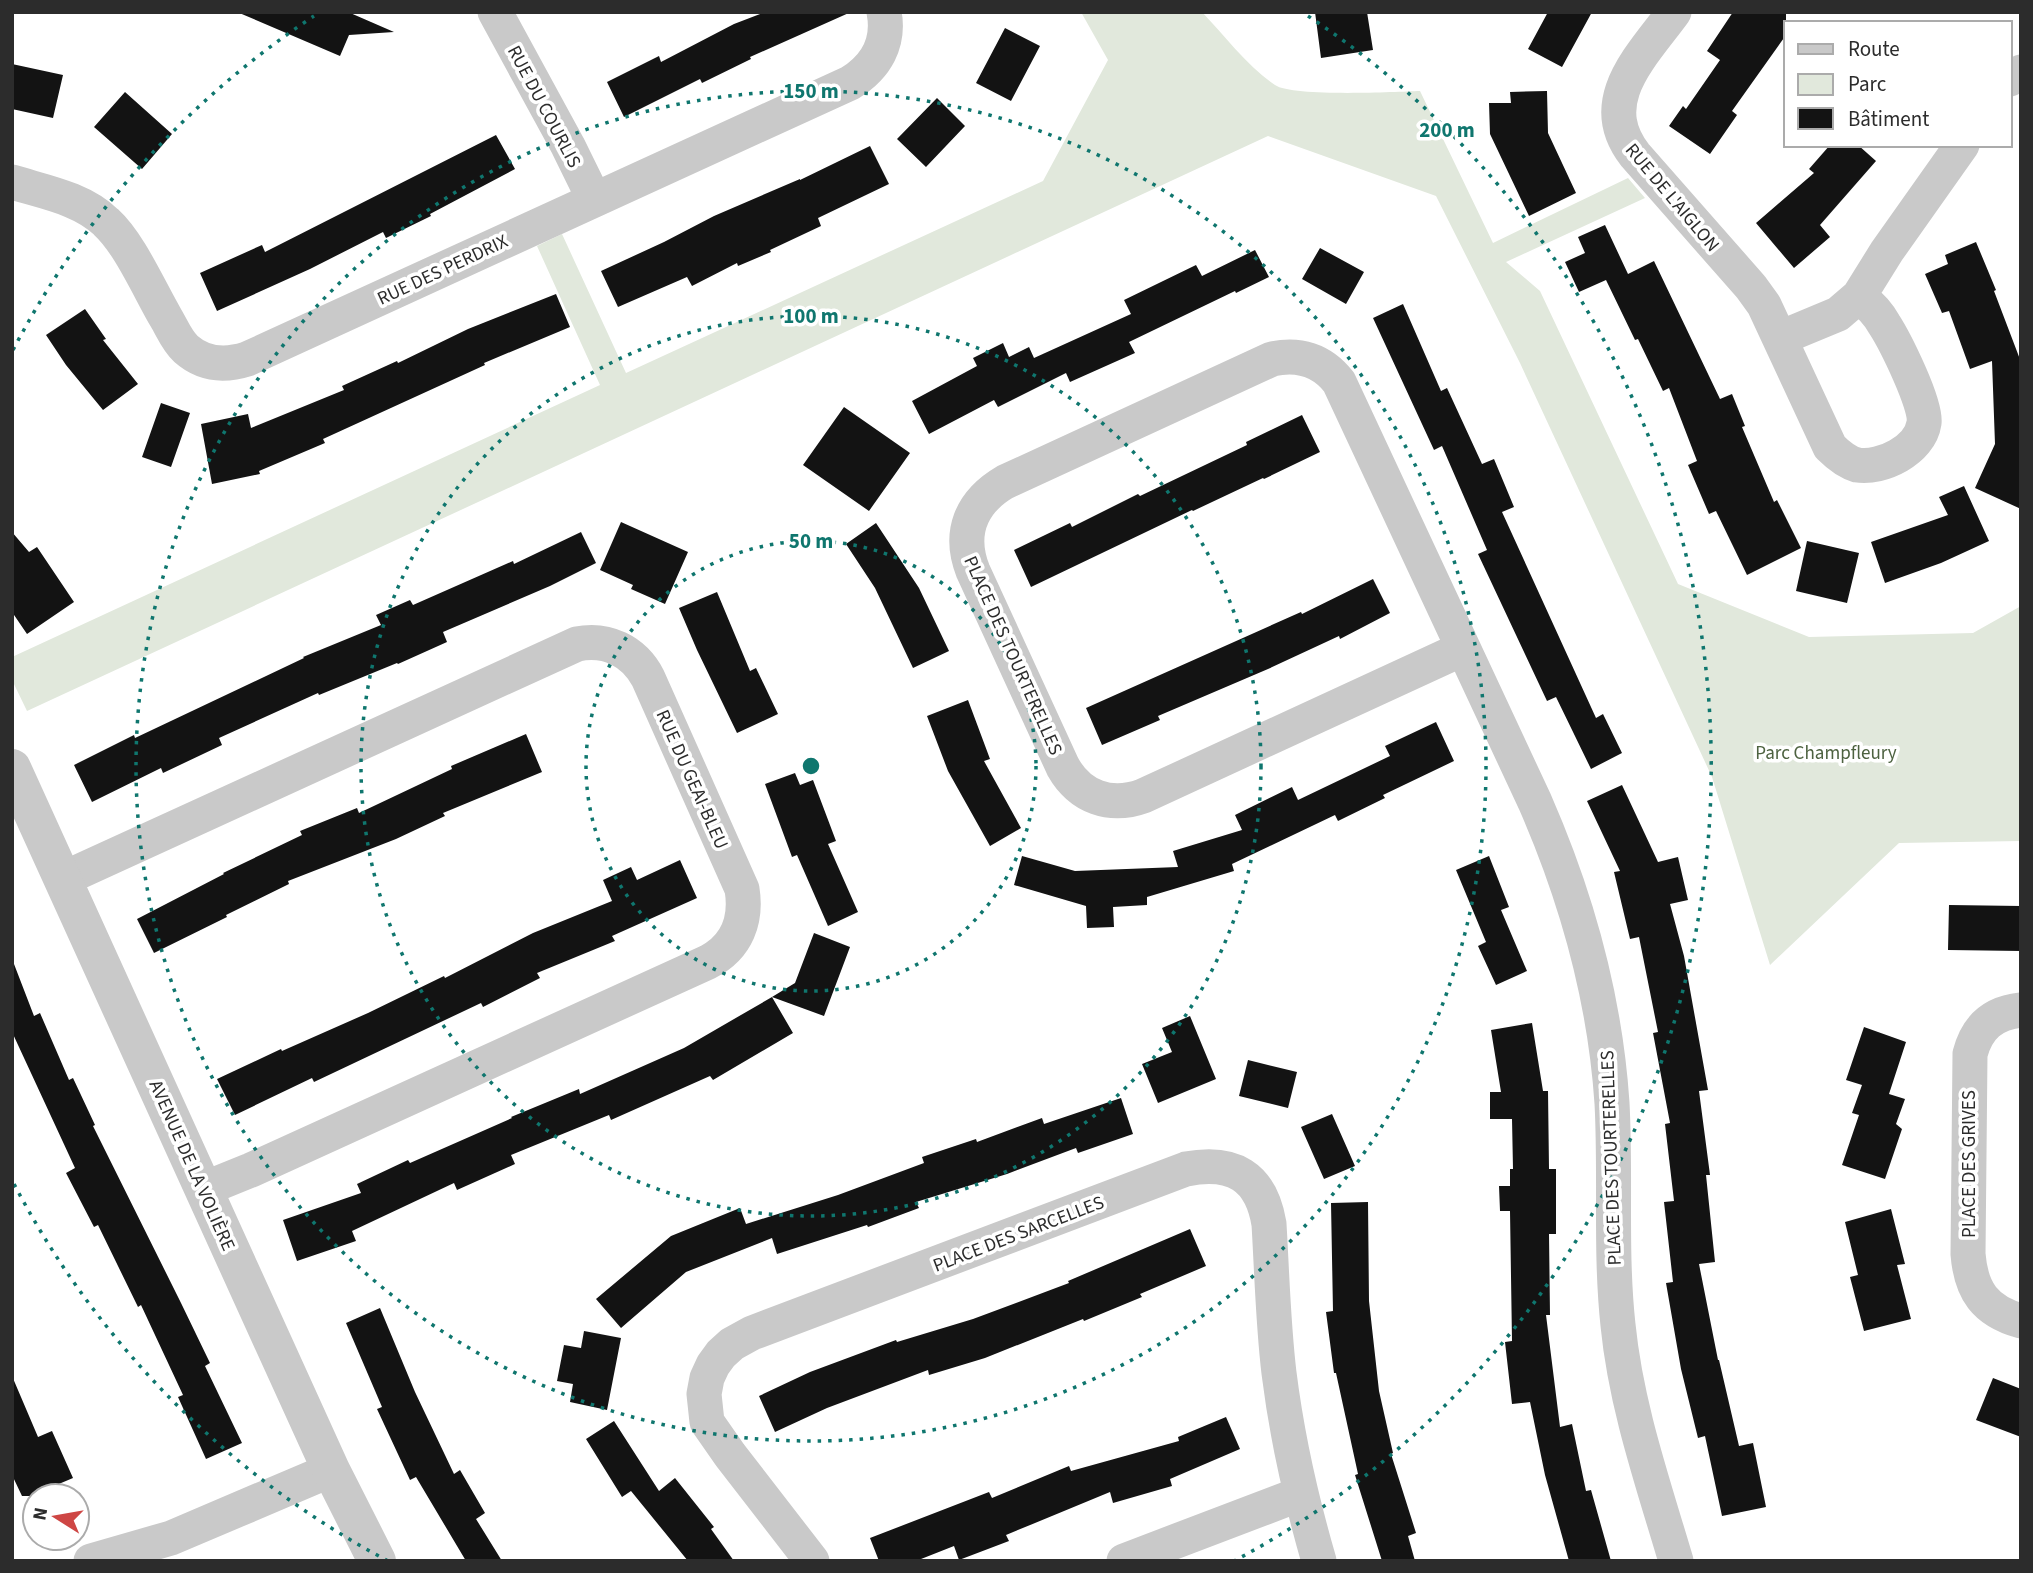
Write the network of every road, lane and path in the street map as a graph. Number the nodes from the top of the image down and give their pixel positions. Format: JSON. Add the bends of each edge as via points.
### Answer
{"nodes":[{"id":1,"x":495,"y":12,"type":"edge"},
{"id":2,"x":884,"y":12,"type":"edge"},
{"id":3,"x":1674,"y":12,"type":"edge"},
{"id":4,"x":1961,"y":147,"type":"edge"},
{"id":5,"x":12,"y":182,"type":"edge"},
{"id":6,"x":594,"y":200,"type":"junction"},
{"id":7,"x":1859,"y":296,"type":"junction"},
{"id":8,"x":1780,"y":338,"type":"junction"},
{"id":9,"x":1462,"y":649,"type":"junction"},
{"id":10,"x":12,"y":768,"type":"edge"},
{"id":11,"x":64,"y":878,"type":"junction"},
{"id":12,"x":2021,"y":1010,"type":"edge"},
{"id":13,"x":204,"y":1189,"type":"junction"},
{"id":14,"x":2021,"y":1321,"type":"edge"},
{"id":15,"x":331,"y":1470,"type":"junction"},
{"id":16,"x":1300,"y":1494,"type":"junction"},
{"id":17,"x":91,"y":1561,"type":"edge"},
{"id":18,"x":377,"y":1561,"type":"edge"},
{"id":19,"x":812,"y":1561,"type":"edge"},
{"id":20,"x":1124,"y":1561,"type":"edge"},
{"id":21,"x":1319,"y":1561,"type":"edge"},
{"id":22,"x":1676,"y":1561,"type":"edge"}],
"edges":[{"from":1,"to":6,"type":"street","name":"RUE DU COURLIS"},
{"from":2,"to":6,"type":"street","name":"RUE DES PERDRIX","via":[[883,46],[874,64],[859,78]]},
{"from":3,"to":8,"type":"street","name":"RUE DE L'AIGLON","via":[[1621,89],[1620,129],[1634,155],[1751,287]]},
{"from":4,"to":7,"type":"street"},
{"from":5,"to":6,"type":"street","name":"RUE DES PERDRIX","via":[[76,202],[99,215],[117,234],[181,344],[202,360],[220,364],[247,359]]},
{"from":7,"to":8,"type":"street","via":[[1839,314]]},
{"from":7,"to":8,"type":"street","name":"RUE DE L'AIGLON","via":[[1884,323],[1923,408],[1919,439],[1908,450],[1867,465],[1850,463],[1836,453]]},
{"from":9,"to":9,"type":"street","name":"PLACE DES TOURTERELLES","via":[[1344,391],[1319,363],[1300,357],[1263,362],[1005,482],[987,494],[967,530],[973,570],[1063,767],[1083,791],[1101,800],[1122,802],[1143,796]]},
{"from":9,"to":22,"type":"street","name":"PLACE DES TOURTERELLES","via":[[1552,841],[1594,978],[1611,1094],[1615,1295],[1622,1357],[1634,1417]]},
{"from":10,"to":11,"type":"street","name":"AVENUE DE LA VOLIÈRE"},
{"from":11,"to":13,"type":"street","name":"AVENUE DE LA VOLIÈRE"},
{"from":11,"to":13,"type":"street","name":"RUE DU GEAI-BLEU","via":[[568,647],[586,642],[614,646],[631,655],[648,678],[742,888],[743,917],[731,944],[708,962]]},
{"from":12,"to":14,"type":"street","name":"PLACE DES GRIVES","via":[[1985,1024],[1970,1054],[1968,1254],[1972,1283],[1985,1302]]},
{"from":13,"to":15,"type":"street","name":"AVENUE DE LA VOLIÈRE"},
{"from":15,"to":17,"type":"street","via":[[171,1538]]},
{"from":15,"to":18,"type":"street","name":"AVENUE DE LA VOLIÈRE"},
{"from":16,"to":19,"type":"street","name":"PLACE DES SARCELLES","via":[[1279,1372],[1267,1209],[1243,1176],[1230,1169],[1200,1166],[752,1333],[721,1354],[707,1378],[707,1422]]},
{"from":16,"to":20,"type":"street"},
{"from":16,"to":21,"type":"street","name":"PLACE DES SARCELLES"}]}
